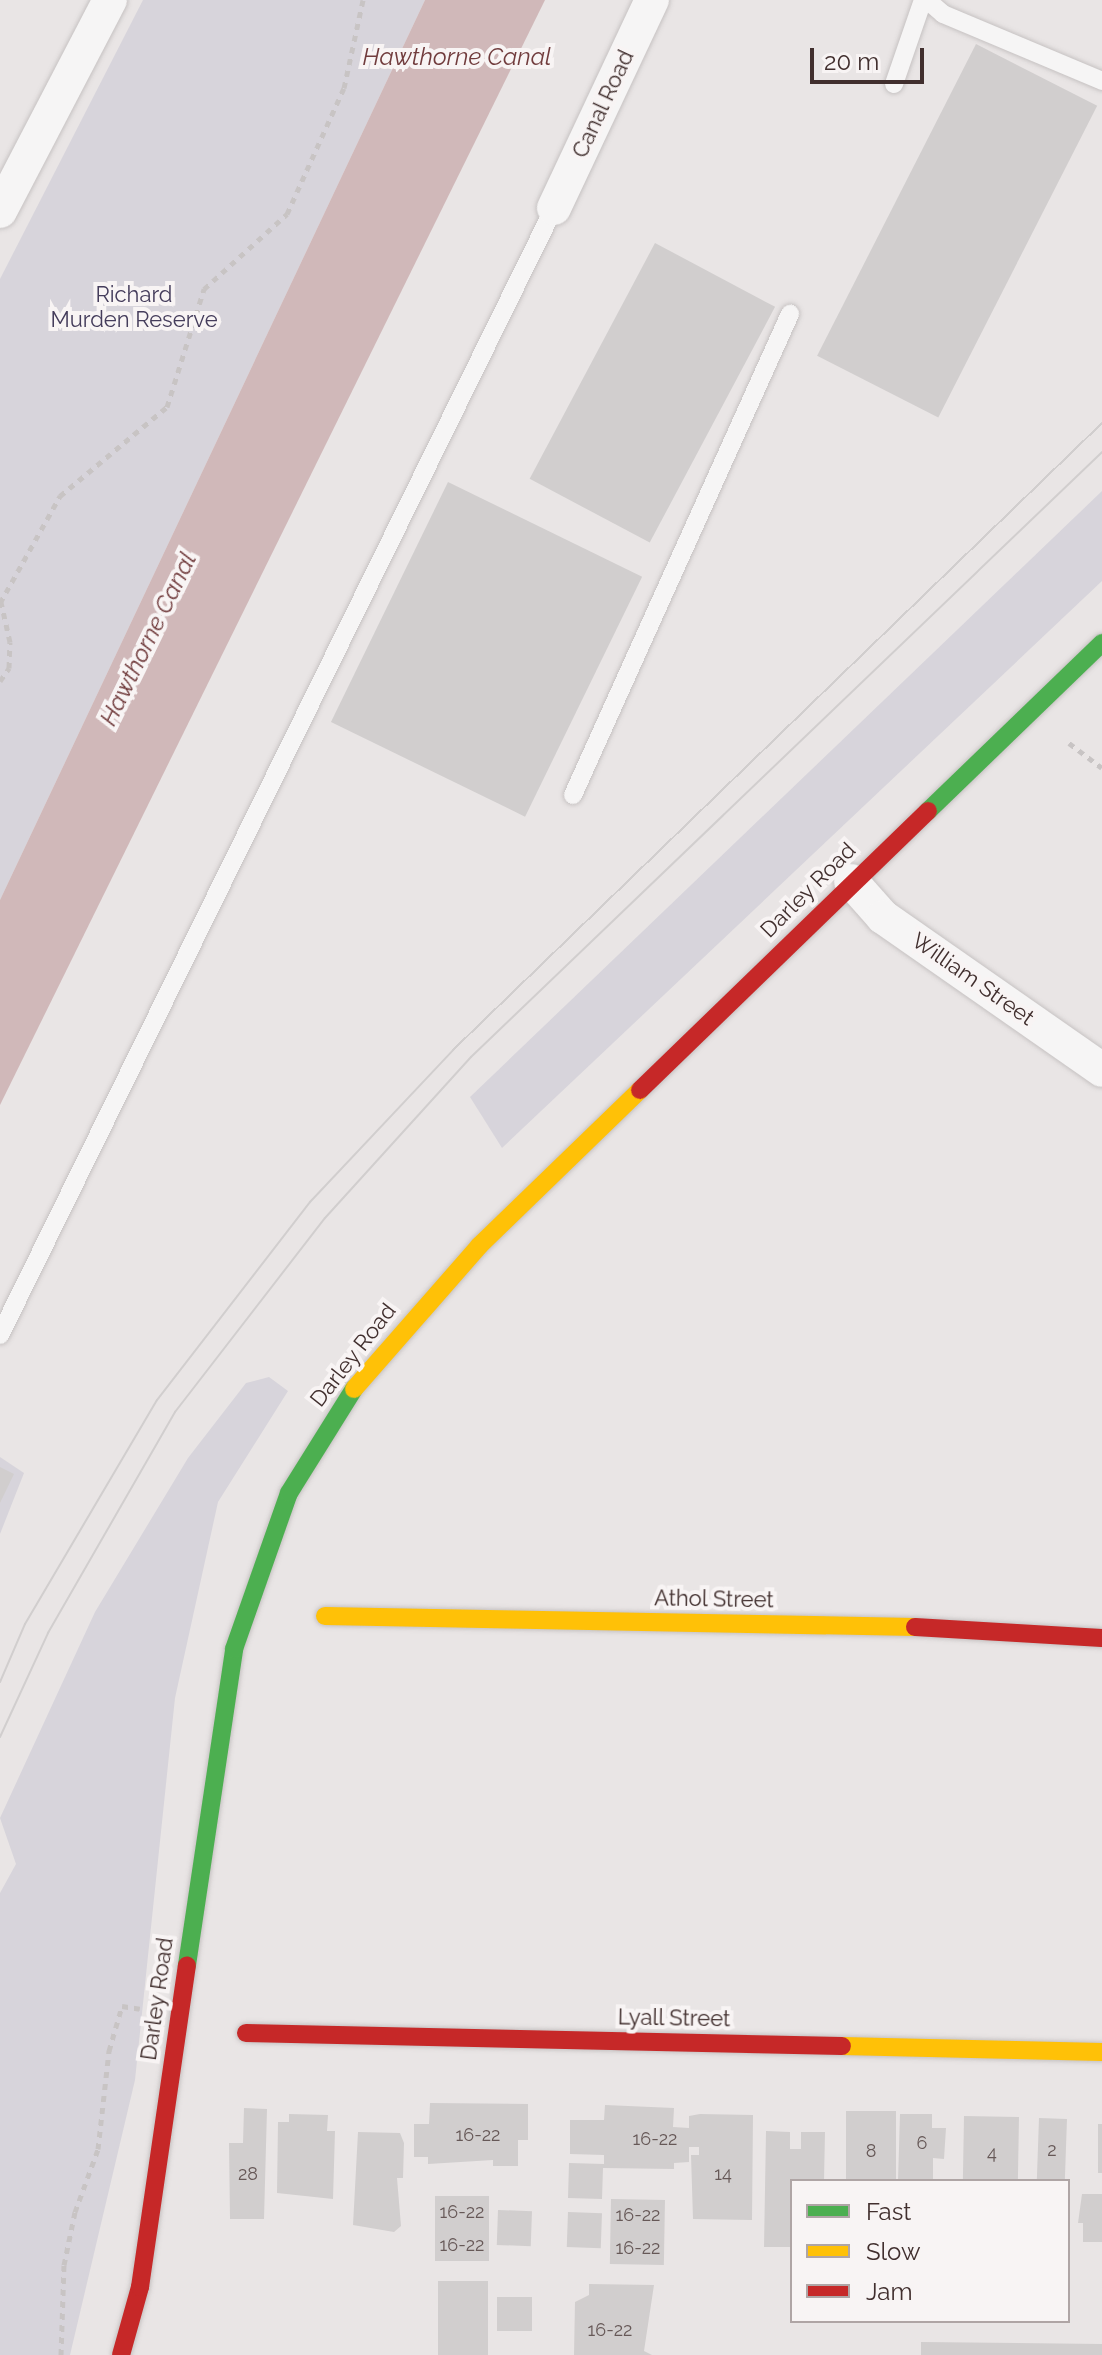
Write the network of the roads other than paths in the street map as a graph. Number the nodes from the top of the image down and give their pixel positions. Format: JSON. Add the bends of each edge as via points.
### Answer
{"nodes":[{"id":1,"x":110,"y":0,"type":"edge"},
{"id":2,"x":652,"y":0,"type":"edge"},
{"id":3,"x":925,"y":0,"type":"edge"},
{"id":4,"x":1102,"y":81,"type":"edge"},
{"id":5,"x":894,"y":84,"type":"dead end"},
{"id":6,"x":554,"y":208,"type":"joint"},
{"id":7,"x":0,"y":211,"type":"edge"},
{"id":8,"x":790,"y":314,"type":"dead end"},
{"id":9,"x":1102,"y":643,"type":"edge"},
{"id":10,"x":573,"y":795,"type":"dead end"},
{"id":11,"x":851,"y":881,"type":"junction"},
{"id":12,"x":1102,"y":1070,"type":"edge"},
{"id":13,"x":0,"y":1335,"type":"edge"},
{"id":14,"x":325,"y":1616,"type":"dead end"},
{"id":15,"x":1102,"y":1638,"type":"edge"},
{"id":16,"x":246,"y":2033,"type":"dead end"},
{"id":17,"x":1102,"y":2052,"type":"edge"},
{"id":18,"x":121,"y":2355,"type":"edge"}],
"edges":[{"from":1,"to":7,"type":"street"},
{"from":2,"to":6,"type":"street","name":"Canal Road"},
{"from":3,"to":4,"type":"lane","via":[[943,14]]},
{"from":3,"to":5,"type":"lane"},
{"from":6,"to":13,"type":"lane"},
{"from":8,"to":10,"type":"lane"},
{"from":9,"to":11,"type":"main road","name":"Darley Road"},
{"from":11,"to":12,"type":"street","name":"William Street","via":[[883,917]]},
{"from":11,"to":18,"type":"main road","name":"Darley Road","via":[[390,1342],[335,1413],[289,1493],[234,1649],[140,2287]]},
{"from":14,"to":15,"type":"main road","name":"Athol Street","via":[[940,1627]]},
{"from":16,"to":17,"type":"main road","name":"Lyall Street"}]}
